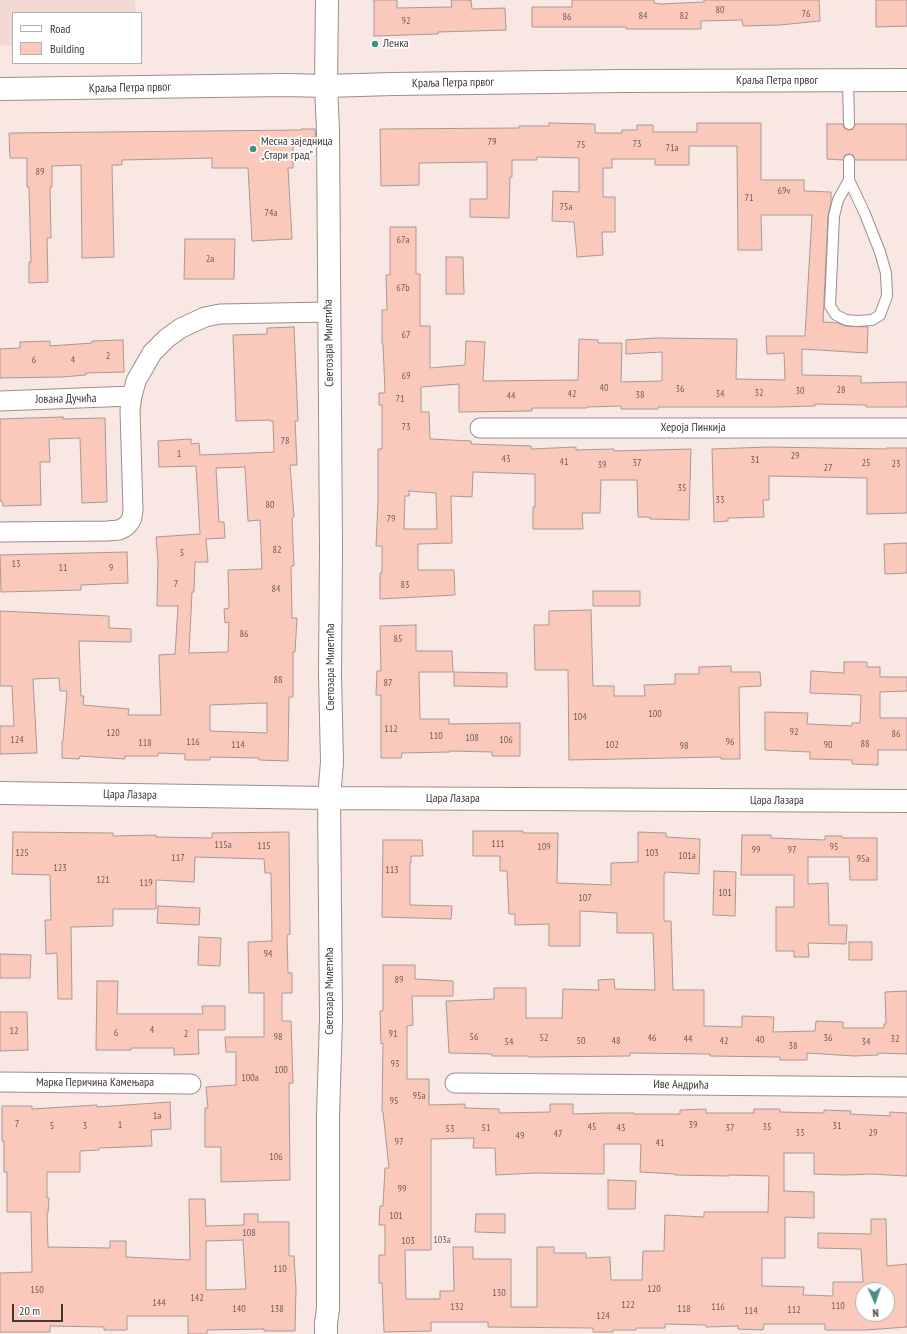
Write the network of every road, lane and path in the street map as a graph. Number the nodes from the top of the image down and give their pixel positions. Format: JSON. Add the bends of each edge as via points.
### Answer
{"nodes":[{"id":1,"x":327,"y":0,"type":"edge"},
{"id":2,"x":907,"y":80,"type":"edge"},
{"id":3,"x":848,"y":81,"type":"junction"},
{"id":4,"x":326,"y":86,"type":"junction"},
{"id":5,"x":0,"y":89,"type":"edge"},
{"id":6,"x":849,"y":124,"type":"dead end"},
{"id":7,"x":849,"y":160,"type":"dead end"},
{"id":8,"x":849,"y":180,"type":"junction"},
{"id":9,"x":329,"y":312,"type":"junction"},
{"id":10,"x":132,"y":396,"type":"junction"},
{"id":11,"x":0,"y":401,"type":"edge"},
{"id":12,"x":480,"y":428,"type":"dead end"},
{"id":13,"x":907,"y":428,"type":"edge"},
{"id":14,"x":0,"y":532,"type":"edge"},
{"id":15,"x":0,"y":793,"type":"edge"},
{"id":16,"x":329,"y":798,"type":"junction"},
{"id":17,"x":907,"y":801,"type":"edge"},
{"id":18,"x":0,"y":1082,"type":"edge"},
{"id":19,"x":455,"y":1083,"type":"dead end"},
{"id":20,"x":191,"y":1084,"type":"dead end"},
{"id":21,"x":907,"y":1087,"type":"edge"},
{"id":22,"x":326,"y":1334,"type":"edge"}],
"edges":[{"from":1,"to":4,"type":"main road","name":"Светозара Милетића"},
{"from":2,"to":3,"type":"main road","name":"Краља Петра првог"},
{"from":3,"to":4,"type":"main road","name":"Краља Петра првог"},
{"from":3,"to":6,"type":"lane"},
{"from":4,"to":5,"type":"main road","name":"Краља Петра првог"},
{"from":4,"to":9,"type":"main road","name":"Светозара Милетића"},
{"from":7,"to":8,"type":"lane"},
{"from":8,"to":8,"type":"lane","via":[[865,214],[886,273],[887,296],[880,315],[872,320],[846,320],[836,315],[830,306],[834,216],[838,200]]},
{"from":9,"to":10,"type":"street","via":[[230,313],[195,321],[167,338],[152,353],[136,381]]},
{"from":9,"to":16,"type":"main road","name":"Светозара Милетића","via":[[332,762]]},
{"from":10,"to":11,"type":"street","name":"Јована Дучића"},
{"from":10,"to":14,"type":"street","via":[[130,410],[133,510],[132,518],[125,527],[107,531]]},
{"from":12,"to":13,"type":"street","name":"Хероја Пинкија"},
{"from":15,"to":16,"type":"main road","name":"Цара Лазара"},
{"from":16,"to":17,"type":"main road","name":"Цара Лазара"},
{"from":16,"to":22,"type":"main road","name":"Светозара Милетића","via":[[331,1019]]},
{"from":18,"to":20,"type":"street","name":"Марка Перичина Камењара"},
{"from":19,"to":21,"type":"street","name":"Иве Андрића"}]}
